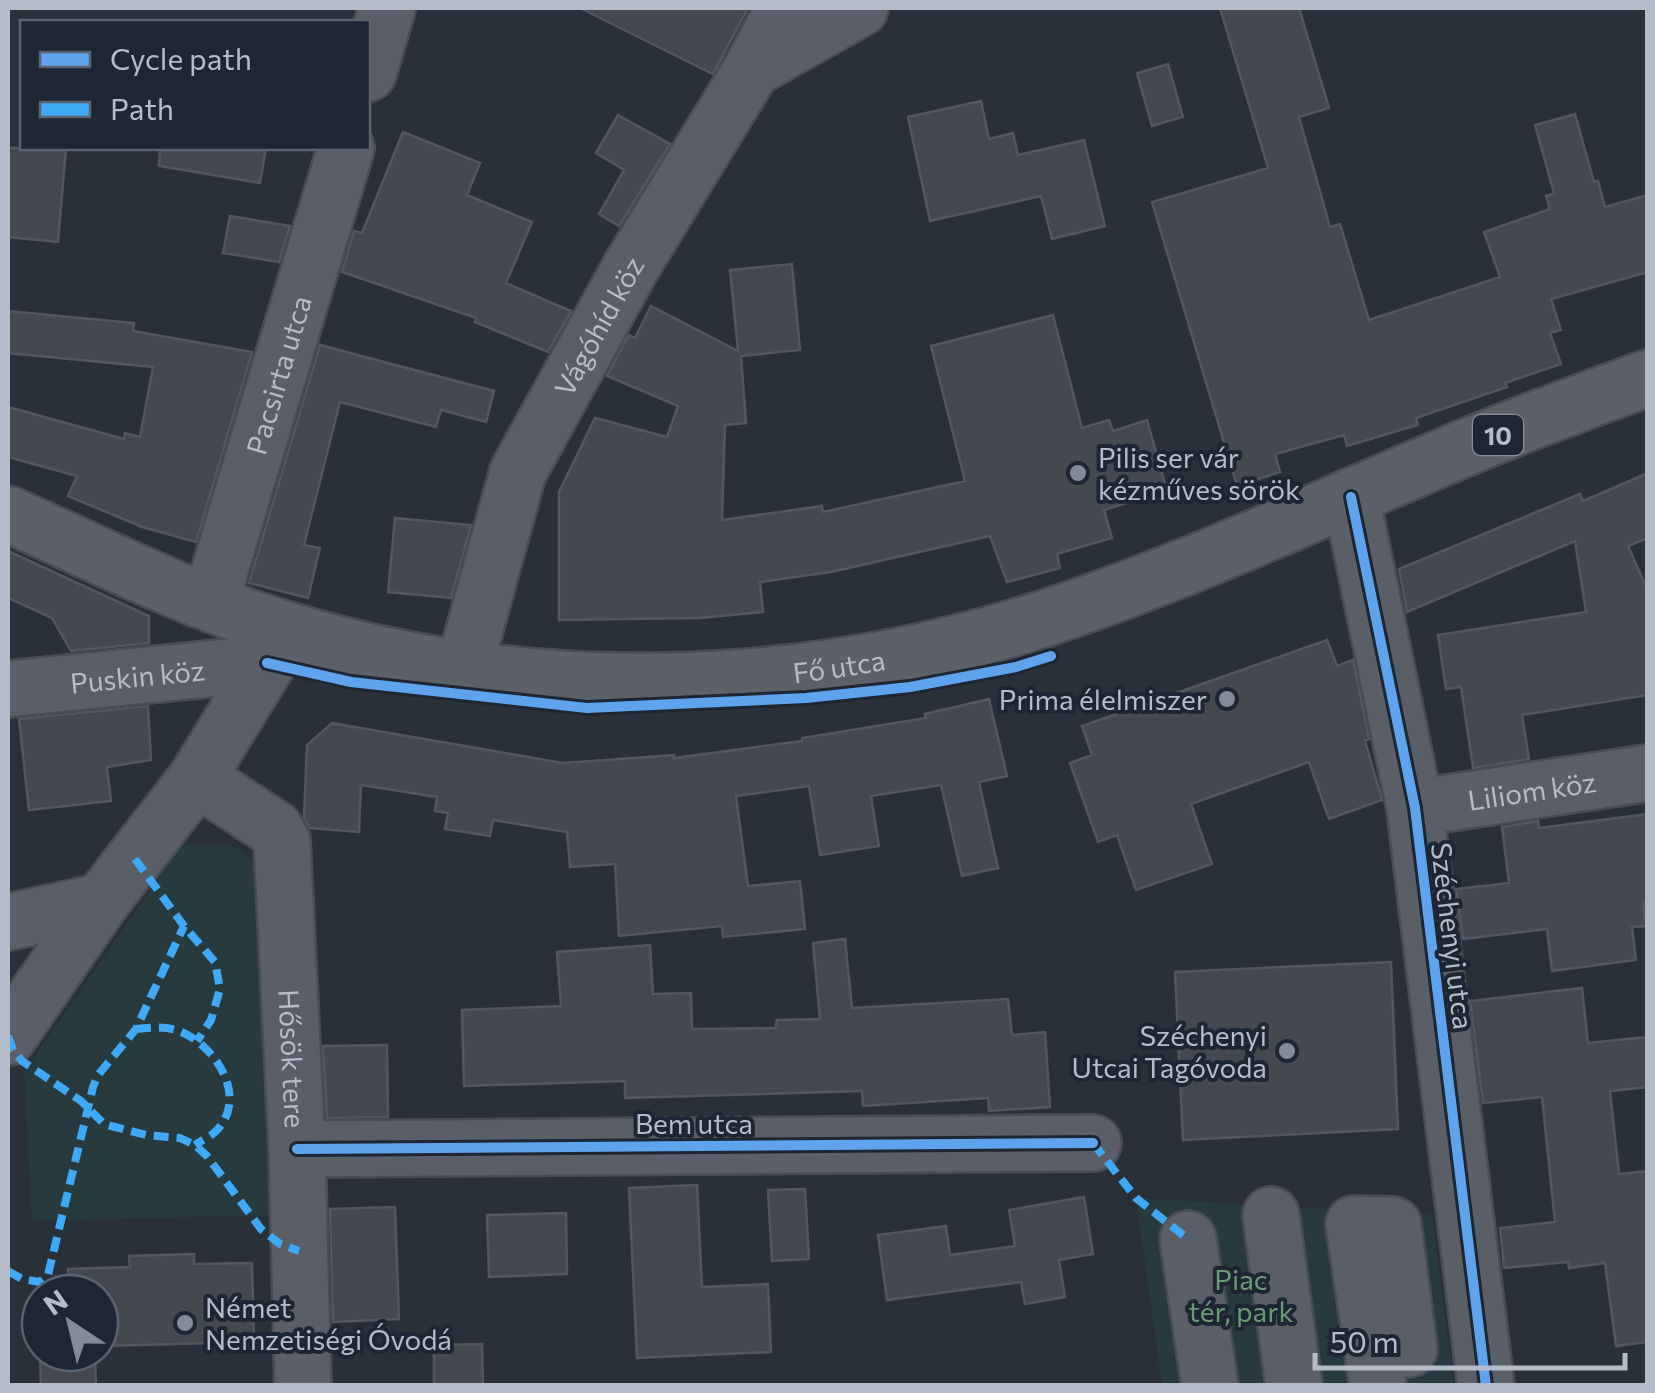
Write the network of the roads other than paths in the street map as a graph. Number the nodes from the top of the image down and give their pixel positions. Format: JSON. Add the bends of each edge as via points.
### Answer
{"nodes":[{"id":1,"x":387,"y":8,"type":"edge"},
{"id":2,"x":784,"y":8,"type":"edge"},
{"id":3,"x":860,"y":8,"type":"edge"},
{"id":4,"x":370,"y":66,"type":"edge"},
{"id":5,"x":752,"y":69,"type":"junction"},
{"id":6,"x":345,"y":150,"type":"edge"},
{"id":7,"x":1648,"y":378,"type":"edge"},
{"id":8,"x":1351,"y":497,"type":"junction"},
{"id":9,"x":8,"y":514,"type":"edge"},
{"id":10,"x":210,"y":603,"type":"junction"},
{"id":11,"x":277,"y":647,"type":"junction"},
{"id":12,"x":464,"y":668,"type":"junction"},
{"id":13,"x":8,"y":689,"type":"edge"},
{"id":14,"x":1648,"y":774,"type":"edge"},
{"id":15,"x":197,"y":778,"type":"junction"},
{"id":16,"x":1414,"y":808,"type":"junction"},
{"id":17,"x":101,"y":902,"type":"junction"},
{"id":18,"x":8,"y":922,"type":"edge"},
{"id":19,"x":8,"y":1037,"type":"edge"},
{"id":20,"x":1093,"y":1143,"type":"dead end"},
{"id":21,"x":297,"y":1149,"type":"junction"},
{"id":22,"x":1272,"y":1215,"type":"dead end"},
{"id":23,"x":1188,"y":1239,"type":"dead end"},
{"id":24,"x":303,"y":1386,"type":"edge"},
{"id":25,"x":1210,"y":1386,"type":"edge"},
{"id":26,"x":1294,"y":1386,"type":"edge"},
{"id":27,"x":1486,"y":1386,"type":"edge"}],
"edges":[{"from":1,"to":4,"type":"street"},
{"from":2,"to":5,"type":"street","name":"Vágóhíd köz"},
{"from":3,"to":5,"type":"street"},
{"from":5,"to":12,"type":"street","name":"Vágóhíd köz","via":[[631,267],[518,472]]},
{"from":6,"to":10,"type":"street","name":"Pacsirta utca"},
{"from":7,"to":8,"type":"main road","name":"Fő utca","number":"10"},
{"from":8,"to":12,"type":"main road","name":"Fő utca","number":"10","via":[[1036,621],[848,665],[659,681]]},
{"from":8,"to":16,"type":"street","name":"Széchenyi utca"},
{"from":9,"to":10,"type":"main road","name":"Fő utca","number":"10"},
{"from":10,"to":11,"type":"main road","name":"Fő utca","number":"10"},
{"from":11,"to":12,"type":"main road","name":"Fő utca","number":"10"},
{"from":11,"to":13,"type":"street","name":"Puskin köz"},
{"from":11,"to":15,"type":"street"},
{"from":14,"to":16,"type":"street","name":"Liliom köz"},
{"from":15,"to":17,"type":"street"},
{"from":15,"to":21,"type":"street","name":"Hősök tere","via":[[275,829],[282,842]]},
{"from":16,"to":27,"type":"street","name":"Széchenyi utca"},
{"from":17,"to":18,"type":"street"},
{"from":17,"to":19,"type":"street"},
{"from":20,"to":21,"type":"street","name":"Bem utca"},
{"from":21,"to":24,"type":"street","name":"Hősök tere"},
{"from":22,"to":26,"type":"street"},
{"from":23,"to":25,"type":"street"}]}
